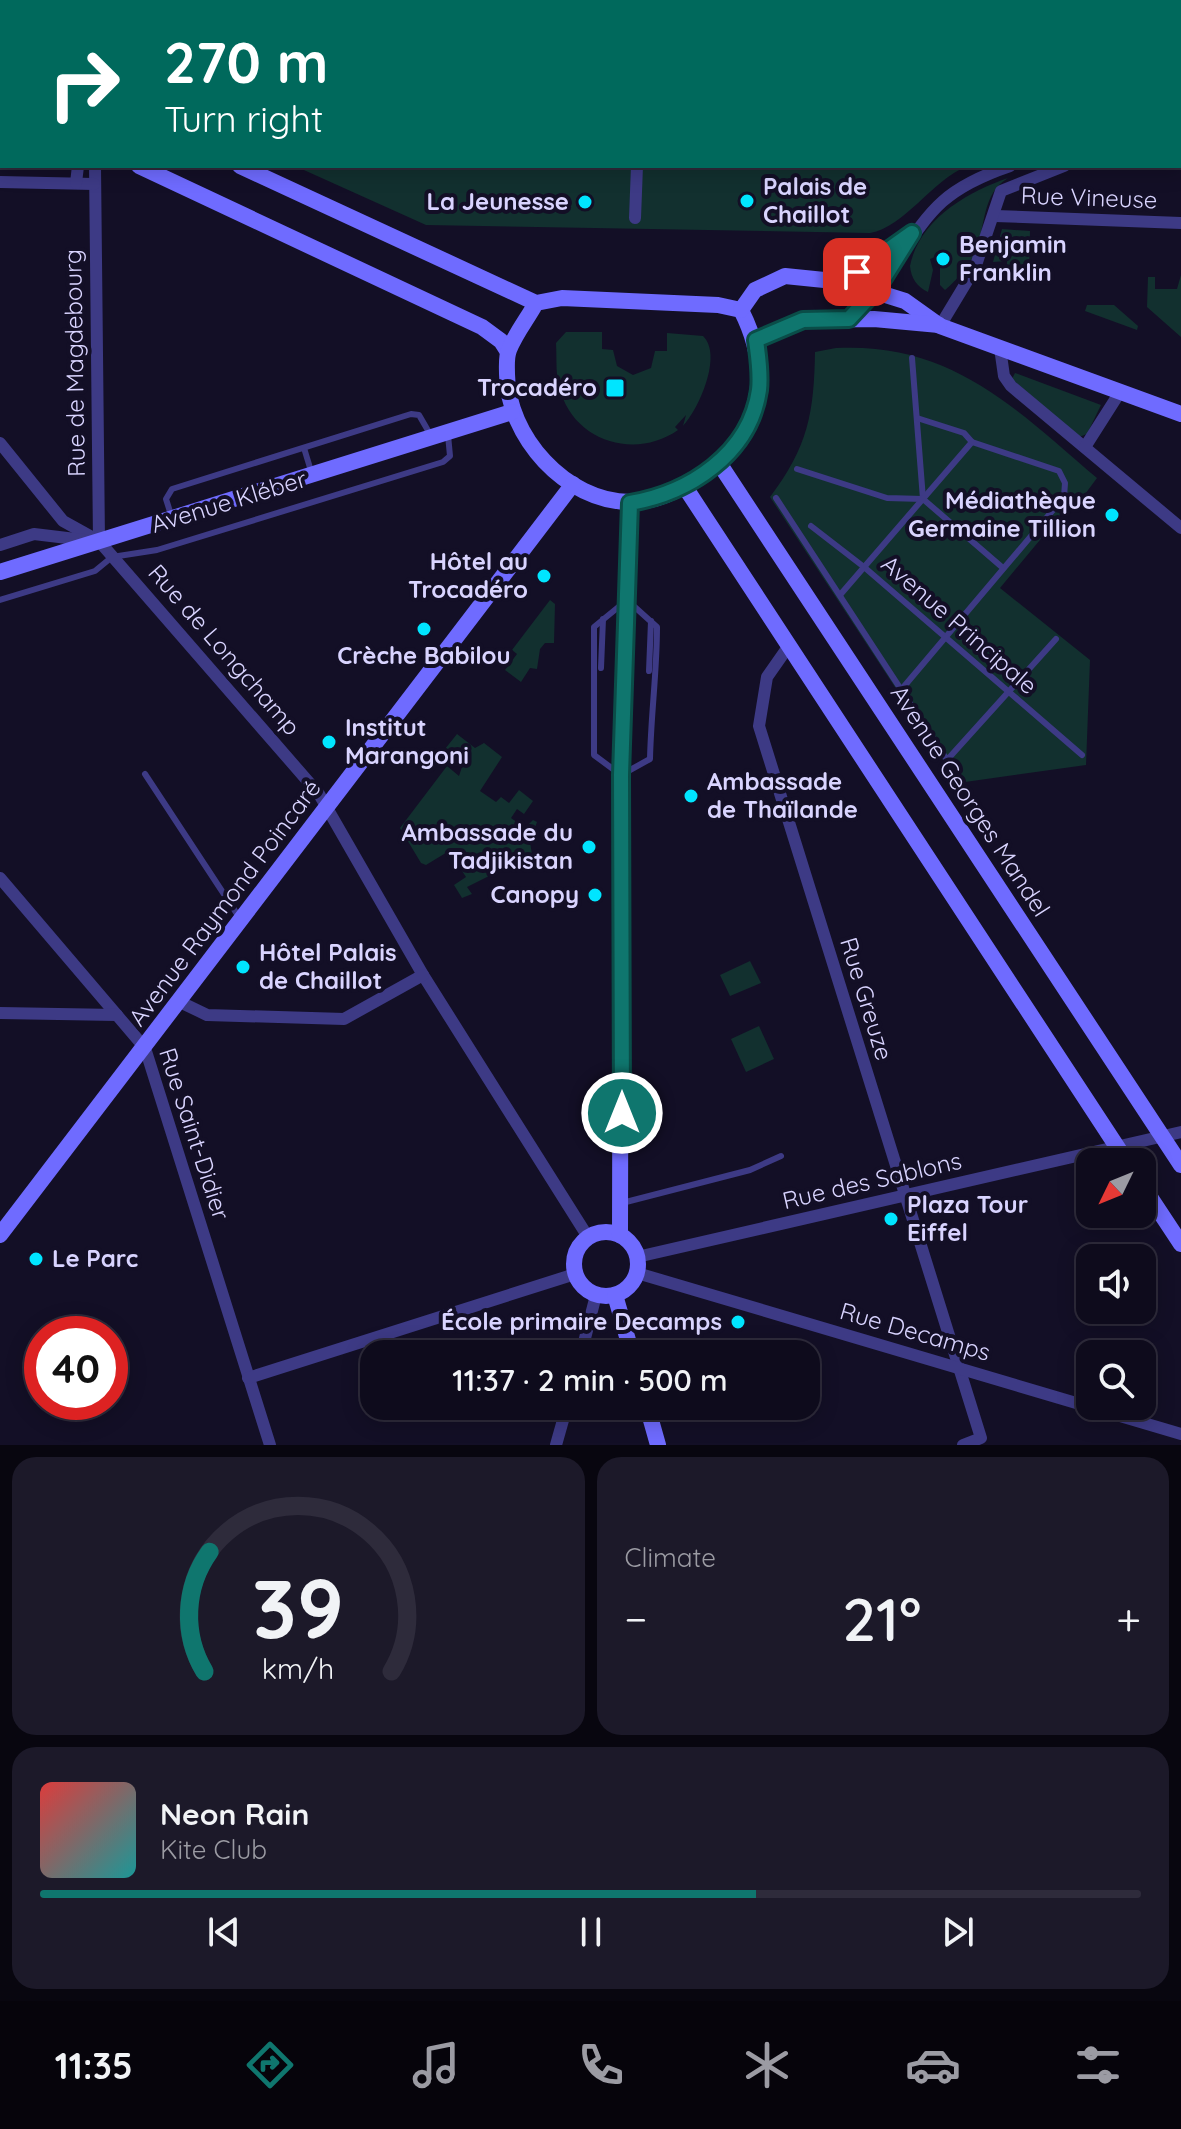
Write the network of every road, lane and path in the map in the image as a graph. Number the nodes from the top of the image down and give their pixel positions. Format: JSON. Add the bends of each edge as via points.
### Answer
{"nodes":[{"id":1,"x":78,"y":168,"type":"edge"},
{"id":2,"x":95,"y":168,"type":"edge"},
{"id":3,"x":143,"y":168,"type":"edge"},
{"id":4,"x":244,"y":168,"type":"edge"},
{"id":5,"x":637,"y":168,"type":"edge"},
{"id":6,"x":1005,"y":168,"type":"edge"},
{"id":7,"x":1058,"y":168,"type":"edge"},
{"id":8,"x":0,"y":182,"type":"edge"},
{"id":9,"x":76,"y":183,"type":"junction"},
{"id":10,"x":94,"y":184,"type":"junction"},
{"id":11,"x":995,"y":216,"type":"junction"},
{"id":12,"x":635,"y":218,"type":"dead end"},
{"id":13,"x":1181,"y":223,"type":"edge"},
{"id":14,"x":912,"y":233,"type":"junction"},
{"id":15,"x":844,"y":282,"type":"junction"},
{"id":16,"x":877,"y":289,"type":"junction"},
{"id":17,"x":536,"y":303,"type":"junction"},
{"id":18,"x":741,"y":310,"type":"junction"},
{"id":19,"x":849,"y":319,"type":"junction"},
{"id":20,"x":940,"y":326,"type":"junction"},
{"id":21,"x":756,"y":340,"type":"junction"},
{"id":22,"x":1000,"y":348,"type":"junction"},
{"id":23,"x":508,"y":352,"type":"junction"},
{"id":24,"x":912,"y":358,"type":"dead end"},
{"id":25,"x":1120,"y":392,"type":"junction"},
{"id":26,"x":512,"y":412,"type":"junction"},
{"id":27,"x":1181,"y":414,"type":"edge"},
{"id":28,"x":917,"y":418,"type":"junction"},
{"id":29,"x":440,"y":435,"type":"junction"},
{"id":30,"x":972,"y":442,"type":"junction"},
{"id":31,"x":0,"y":443,"type":"edge"},
{"id":32,"x":1085,"y":447,"type":"junction"},
{"id":33,"x":304,"y":448,"type":"junction"},
{"id":34,"x":5,"y":456,"type":"edge"},
{"id":35,"x":719,"y":463,"type":"junction"},
{"id":36,"x":797,"y":469,"type":"dead end"},
{"id":37,"x":312,"y":474,"type":"junction"},
{"id":38,"x":573,"y":484,"type":"junction"},
{"id":39,"x":685,"y":487,"type":"junction"},
{"id":40,"x":776,"y":498,"type":"dead end"},
{"id":41,"x":923,"y":499,"type":"junction"},
{"id":42,"x":630,"y":503,"type":"junction"},
{"id":43,"x":172,"y":519,"type":"junction"},
{"id":44,"x":811,"y":526,"type":"dead end"},
{"id":45,"x":1181,"y":528,"type":"edge"},
{"id":46,"x":99,"y":541,"type":"junction"},
{"id":47,"x":0,"y":545,"type":"edge"},
{"id":48,"x":112,"y":557,"type":"junction"},
{"id":49,"x":864,"y":567,"type":"junction"},
{"id":50,"x":1003,"y":568,"type":"junction"},
{"id":51,"x":0,"y":572,"type":"edge"},
{"id":52,"x":840,"y":595,"type":"junction"},
{"id":53,"x":0,"y":600,"type":"edge"},
{"id":54,"x":627,"y":600,"type":"junction"},
{"id":55,"x":603,"y":619,"type":"junction"},
{"id":56,"x":651,"y":621,"type":"junction"},
{"id":57,"x":945,"y":637,"type":"junction"},
{"id":58,"x":1056,"y":639,"type":"dead end"},
{"id":59,"x":788,"y":647,"type":"junction"},
{"id":60,"x":601,"y":668,"type":"dead end"},
{"id":61,"x":649,"y":671,"type":"dead end"},
{"id":62,"x":901,"y":690,"type":"junction"},
{"id":63,"x":1009,"y":692,"type":"junction"},
{"id":64,"x":1082,"y":755,"type":"dead end"},
{"id":65,"x":145,"y":774,"type":"dead end"},
{"id":66,"x":621,"y":775,"type":"junction"},
{"id":67,"x":326,"y":812,"type":"junction"},
{"id":68,"x":0,"y":878,"type":"edge"},
{"id":69,"x":241,"y":920,"type":"junction"},
{"id":70,"x":423,"y":975,"type":"junction"},
{"id":71,"x":180,"y":1002,"type":"junction"},
{"id":72,"x":0,"y":1013,"type":"edge"},
{"id":73,"x":117,"y":1015,"type":"junction"},
{"id":74,"x":145,"y":1048,"type":"junction"},
{"id":75,"x":1181,"y":1132,"type":"edge"},
{"id":76,"x":1162,"y":1136,"type":"junction"},
{"id":77,"x":1117,"y":1146,"type":"junction"},
{"id":78,"x":781,"y":1156,"type":"dead end"},
{"id":79,"x":1181,"y":1165,"type":"edge"},
{"id":80,"x":904,"y":1196,"type":"junction"},
{"id":81,"x":622,"y":1203,"type":"junction"},
{"id":82,"x":1156,"y":1206,"type":"edge"},
{"id":83,"x":0,"y":1235,"type":"edge"},
{"id":84,"x":620,"y":1235,"type":"junction"},
{"id":85,"x":588,"y":1237,"type":"junction"},
{"id":86,"x":1181,"y":1244,"type":"edge"},
{"id":87,"x":637,"y":1265,"type":"junction"},
{"id":88,"x":575,"y":1274,"type":"junction"},
{"id":89,"x":596,"y":1295,"type":"junction"},
{"id":90,"x":615,"y":1295,"type":"junction"},
{"id":91,"x":585,"y":1340,"type":"edge"},
{"id":92,"x":628,"y":1340,"type":"edge"},
{"id":93,"x":959,"y":1368,"type":"junction"},
{"id":94,"x":248,"y":1378,"type":"junction"},
{"id":95,"x":563,"y":1420,"type":"edge"},
{"id":96,"x":651,"y":1420,"type":"edge"},
{"id":97,"x":1181,"y":1434,"type":"edge"},
{"id":98,"x":270,"y":1445,"type":"edge"},
{"id":99,"x":556,"y":1445,"type":"edge"},
{"id":100,"x":658,"y":1445,"type":"edge"},
{"id":101,"x":963,"y":1445,"type":"edge"}],
"edges":[{"from":1,"to":9,"type":"street"},
{"from":2,"to":10,"type":"street","name":"Rue de Magdebourg"},
{"from":3,"to":23,"type":"main road","via":[[477,324]]},
{"from":4,"to":17,"type":"main road"},
{"from":5,"to":12,"type":"street"},
{"from":6,"to":14,"type":"street","via":[[958,188]]},
{"from":7,"to":11,"type":"street","via":[[1004,187]]},
{"from":8,"to":9,"type":"street"},
{"from":9,"to":10,"type":"street"},
{"from":10,"to":46,"type":"street","name":"Rue de Magdebourg"},
{"from":11,"to":13,"type":"street","name":"Rue Vineuse"},
{"from":11,"to":20,"type":"street","via":[[975,268]]},
{"from":14,"to":15,"type":"street"},
{"from":14,"to":16,"type":"street"},
{"from":15,"to":16,"type":"main road"},
{"from":15,"to":18,"type":"main road","via":[[785,276],[755,290]]},
{"from":16,"to":19,"type":"street"},
{"from":16,"to":20,"type":"main road"},
{"from":17,"to":18,"type":"main road","via":[[562,298]]},
{"from":17,"to":23,"type":"main road"},
{"from":18,"to":21,"type":"main road"},
{"from":19,"to":20,"type":"main road"},
{"from":19,"to":21,"type":"main road","via":[[803,320]]},
{"from":20,"to":22,"type":"main road"},
{"from":21,"to":35,"type":"main road","via":[[760,373],[755,407]]},
{"from":22,"to":25,"type":"main road"},
{"from":22,"to":32,"type":"street","via":[[1011,386]]},
{"from":23,"to":26,"type":"main road"},
{"from":24,"to":28,"type":"lane"},
{"from":25,"to":27,"type":"main road"},
{"from":25,"to":32,"type":"street"},
{"from":26,"to":29,"type":"main road","name":"Avenue Kléber"},
{"from":26,"to":38,"type":"main road","via":[[539,454]]},
{"from":28,"to":30,"type":"lane","via":[[964,433]]},
{"from":28,"to":41,"type":"lane"},
{"from":29,"to":33,"type":"lane","name":"Avenue Kléber","via":[[411,414]]},
{"from":29,"to":37,"type":"main road","name":"Avenue Kléber"},
{"from":29,"to":48,"type":"lane","name":"Avenue Kléber","via":[[450,456],[443,462],[157,550]]},
{"from":30,"to":41,"type":"lane"},
{"from":30,"to":50,"type":"lane","via":[[1059,471],[1065,483],[1064,497]]},
{"from":31,"to":34,"type":"street","name":"Rue de Longchamp"},
{"from":32,"to":45,"type":"street"},
{"from":33,"to":37,"type":"lane","name":"Avenue Kléber"},
{"from":33,"to":43,"type":"lane","name":"Avenue Kléber","via":[[172,489],[166,499]]},
{"from":34,"to":46,"type":"street","name":"Rue de Longchamp","via":[[63,521]]},
{"from":35,"to":39,"type":"main road"},
{"from":35,"to":76,"type":"main road","name":"Avenue Georges Mandel"},
{"from":36,"to":41,"type":"lane","via":[[887,498]]},
{"from":37,"to":43,"type":"main road","name":"Avenue Kléber"},
{"from":38,"to":42,"type":"main road","via":[[604,499]]},
{"from":38,"to":67,"type":"main road","name":"Avenue Raymond Poincaré"},
{"from":39,"to":42,"type":"main road"},
{"from":39,"to":59,"type":"main road"},
{"from":40,"to":52,"type":"lane"},
{"from":41,"to":49,"type":"lane"},
{"from":41,"to":50,"type":"lane"},
{"from":42,"to":54,"type":"main road"},
{"from":43,"to":46,"type":"main road","name":"Avenue Kléber"},
{"from":44,"to":49,"type":"lane","name":"Avenue Principale"},
{"from":46,"to":47,"type":"street","name":"Avenue Kléber","via":[[34,534]]},
{"from":46,"to":48,"type":"street","name":"Rue de Longchamp"},
{"from":46,"to":51,"type":"main road","name":"Avenue Kléber"},
{"from":48,"to":53,"type":"lane","name":"Avenue Kléber","via":[[95,571]]},
{"from":48,"to":67,"type":"street","name":"Rue de Longchamp","via":[[319,794]]},
{"from":49,"to":52,"type":"lane"},
{"from":49,"to":57,"type":"lane","name":"Avenue Principale"},
{"from":50,"to":57,"type":"lane"},
{"from":52,"to":62,"type":"lane"},
{"from":54,"to":55,"type":"lane"},
{"from":54,"to":56,"type":"lane"},
{"from":54,"to":66,"type":"main road"},
{"from":55,"to":60,"type":"lane"},
{"from":55,"to":66,"type":"lane","via":[[594,627],[594,755]]},
{"from":56,"to":61,"type":"lane"},
{"from":56,"to":66,"type":"lane","via":[[657,627],[657,674],[650,759]]},
{"from":57,"to":62,"type":"lane"},
{"from":57,"to":63,"type":"lane","name":"Avenue Principale"},
{"from":58,"to":63,"type":"lane"},
{"from":59,"to":77,"type":"main road"},
{"from":59,"to":80,"type":"street","name":"Rue Greuze","via":[[767,677],[759,726]]},
{"from":62,"to":63,"type":"lane","via":[[947,760]]},
{"from":63,"to":64,"type":"lane","name":"Avenue Principale"},
{"from":65,"to":69,"type":"lane"},
{"from":66,"to":81,"type":"main road"},
{"from":67,"to":69,"type":"main road","name":"Avenue Raymond Poincaré"},
{"from":67,"to":70,"type":"street","name":"Rue de Longchamp"},
{"from":68,"to":73,"type":"street","name":"Rue Saint-Didier"},
{"from":69,"to":71,"type":"main road","name":"Avenue Raymond Poincaré"},
{"from":70,"to":71,"type":"street","via":[[344,1019],[207,1015]]},
{"from":70,"to":85,"type":"street","name":"Rue de Longchamp"},
{"from":71,"to":74,"type":"main road","name":"Avenue Raymond Poincaré"},
{"from":72,"to":73,"type":"street"},
{"from":73,"to":74,"type":"street","name":"Rue Saint-Didier"},
{"from":74,"to":83,"type":"main road","name":"Avenue Raymond Poincaré"},
{"from":74,"to":94,"type":"street","name":"Rue Saint-Didier"},
{"from":75,"to":76,"type":"street","name":"Rue des Sablons"},
{"from":76,"to":77,"type":"street","name":"Rue des Sablons"},
{"from":76,"to":79,"type":"main road","name":"Avenue Georges Mandel"},
{"from":77,"to":80,"type":"street","name":"Rue des Sablons"},
{"from":78,"to":81,"type":"lane","via":[[750,1170]]},
{"from":80,"to":87,"type":"street","name":"Rue des Sablons"},
{"from":80,"to":93,"type":"street","name":"Rue Greuze"},
{"from":81,"to":84,"type":"main road"},
{"from":82,"to":86,"type":"main road"},
{"from":84,"to":85,"type":"main road"},
{"from":84,"to":87,"type":"main road","via":[[631,1244]]},
{"from":85,"to":88,"type":"main road","via":[[575,1253]]},
{"from":87,"to":90,"type":"main road","via":[[629,1287]]},
{"from":87,"to":93,"type":"street","name":"Rue Decamps"},
{"from":88,"to":89,"type":"main road"},
{"from":88,"to":94,"type":"street"},
{"from":89,"to":90,"type":"main road"},
{"from":89,"to":91,"type":"street"},
{"from":90,"to":92,"type":"main road"},
{"from":93,"to":97,"type":"street","name":"Rue Decamps"},
{"from":93,"to":101,"type":"street","name":"Rue Greuze","via":[[981,1438]]},
{"from":94,"to":98,"type":"street","name":"Rue Saint-Didier"},
{"from":95,"to":99,"type":"street"},
{"from":96,"to":100,"type":"main road"}]}
